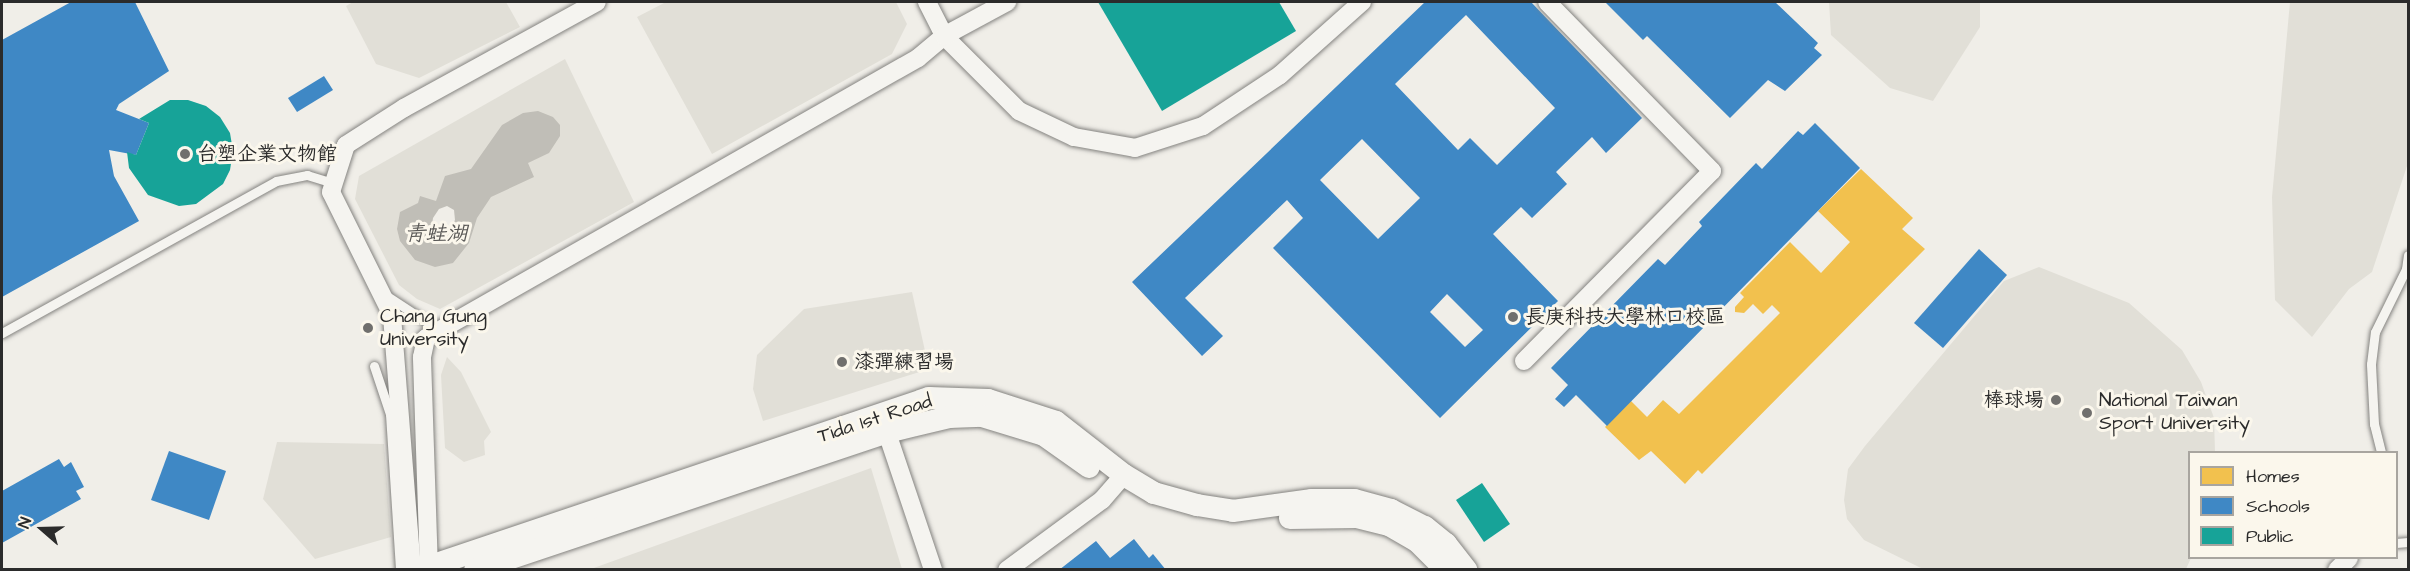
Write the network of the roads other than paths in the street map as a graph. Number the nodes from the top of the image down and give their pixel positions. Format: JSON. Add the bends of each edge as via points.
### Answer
{"nodes":[{"id":1,"x":597,"y":2,"type":"edge"},
{"id":2,"x":927,"y":2,"type":"edge"},
{"id":3,"x":1007,"y":2,"type":"edge"},
{"id":4,"x":1362,"y":2,"type":"edge"},
{"id":5,"x":1547,"y":2,"type":"edge"},
{"id":6,"x":944,"y":36,"type":"junction"},
{"id":7,"x":334,"y":183,"type":"junction"},
{"id":8,"x":2409,"y":255,"type":"edge"},
{"id":9,"x":380,"y":291,"type":"junction"},
{"id":10,"x":439,"y":330,"type":"junction"},
{"id":11,"x":2,"y":333,"type":"edge"},
{"id":12,"x":1524,"y":361,"type":"dead end"},
{"id":13,"x":374,"y":366,"type":"dead end"},
{"id":14,"x":884,"y":424,"type":"junction"},
{"id":15,"x":2381,"y":451,"type":"edge"},
{"id":16,"x":1119,"y":480,"type":"junction"},
{"id":17,"x":2348,"y":559,"type":"edge"},
{"id":18,"x":422,"y":569,"type":"edge"},
{"id":19,"x":400,"y":570,"type":"edge"},
{"id":20,"x":475,"y":570,"type":"edge"},
{"id":21,"x":933,"y":570,"type":"edge"},
{"id":22,"x":1007,"y":570,"type":"edge"},
{"id":23,"x":1446,"y":570,"type":"edge"},
{"id":24,"x":1466,"y":570,"type":"edge"},
{"id":25,"x":2337,"y":570,"type":"edge"}],
"edges":[{"from":1,"to":7,"type":"street","via":[[404,108],[346,145]]},
{"from":2,"to":6,"type":"street"},
{"from":3,"to":6,"type":"street"},
{"from":4,"to":6,"type":"street","via":[[1280,75],[1212,120],[1135,148],[1074,137],[1019,111]]},
{"from":5,"to":12,"type":"street","via":[[1712,171]]},
{"from":6,"to":10,"type":"street","via":[[918,58]]},
{"from":7,"to":9,"type":"street","via":[[331,192]]},
{"from":7,"to":11,"type":"lane","via":[[308,175],[276,181]]},
{"from":8,"to":15,"type":"lane","via":[[2375,333],[2371,364],[2374,424]]},
{"from":9,"to":10,"type":"lane"},
{"from":9,"to":18,"type":"street","via":[[392,315]]},
{"from":10,"to":18,"type":"street","via":[[426,338],[422,357]]},
{"from":13,"to":19,"type":"lane","via":[[390,414]]},
{"from":14,"to":16,"type":"street","name":"Tida 1st Road","via":[[982,416],[1044,435]]},
{"from":14,"to":18,"type":"street","name":"Tida 1st Road"},
{"from":14,"to":20,"type":"street","name":"Tida 1st Road"},
{"from":14,"to":21,"type":"street"},
{"from":16,"to":22,"type":"street","via":[[1102,500]]},
{"from":16,"to":23,"type":"street","name":"Tida 1st Road","via":[[1149,506],[1230,526],[1307,516],[1357,517],[1378,522],[1417,541]]},
{"from":16,"to":24,"type":"street","name":"Tida 1st Road","via":[[1154,493],[1233,511],[1312,500],[1354,500],[1394,511],[1425,527],[1446,544]]},
{"from":17,"to":25,"type":"street"}]}
